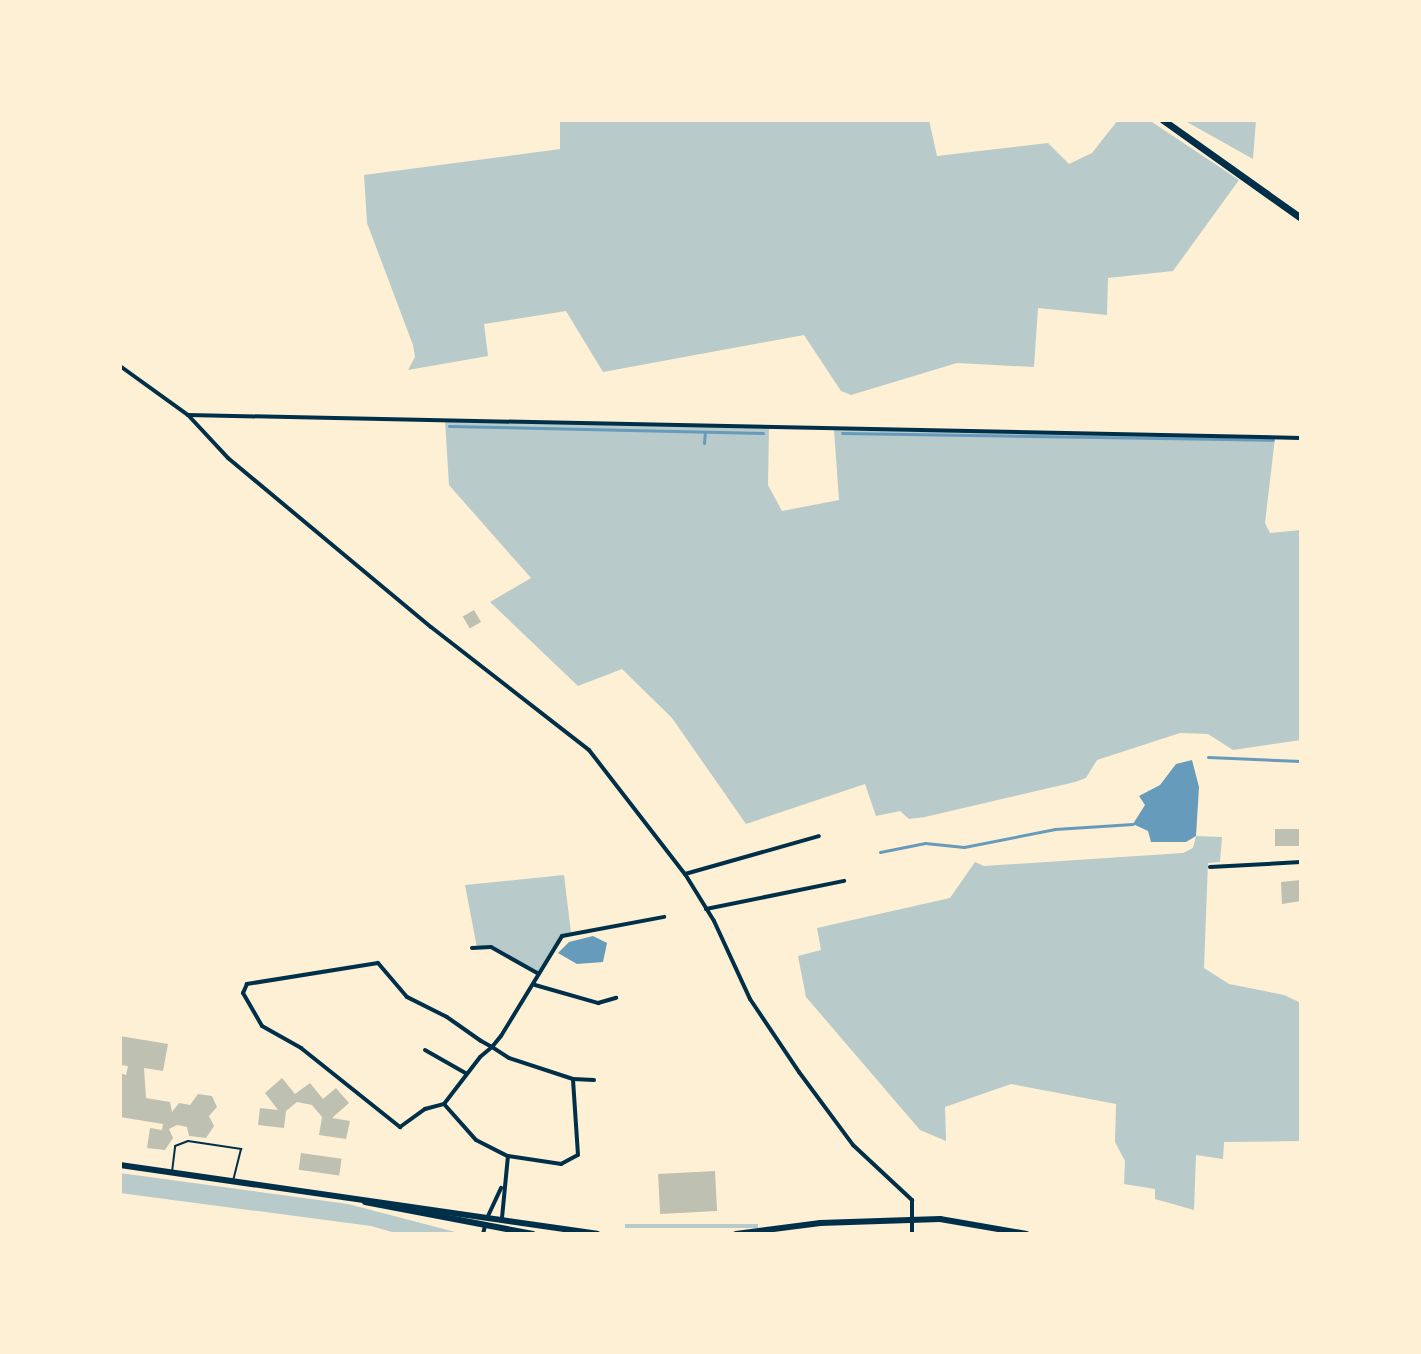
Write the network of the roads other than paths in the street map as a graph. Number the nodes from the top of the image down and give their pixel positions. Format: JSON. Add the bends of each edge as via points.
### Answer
{"nodes":[{"id":1,"x":1163,"y":120,"type":"edge"},
{"id":2,"x":1301,"y":218,"type":"edge"},
{"id":3,"x":120,"y":366,"type":"edge"},
{"id":4,"x":188,"y":415,"type":"junction"},
{"id":5,"x":1301,"y":438,"type":"edge"},
{"id":6,"x":819,"y":836,"type":"dead end"},
{"id":7,"x":1301,"y":862,"type":"edge"},
{"id":8,"x":1210,"y":867,"type":"dead end"},
{"id":9,"x":685,"y":874,"type":"junction"},
{"id":10,"x":844,"y":881,"type":"dead end"},
{"id":11,"x":706,"y":909,"type":"junction"},
{"id":12,"x":664,"y":917,"type":"dead end"},
{"id":13,"x":472,"y":948,"type":"dead end"},
{"id":14,"x":537,"y":973,"type":"junction"},
{"id":15,"x":535,"y":985,"type":"junction"},
{"id":16,"x":616,"y":998,"type":"dead end"},
{"id":17,"x":492,"y":1047,"type":"junction"},
{"id":18,"x":425,"y":1050,"type":"dead end"},
{"id":19,"x":467,"y":1074,"type":"junction"},
{"id":20,"x":573,"y":1079,"type":"junction"},
{"id":21,"x":594,"y":1080,"type":"dead end"},
{"id":22,"x":444,"y":1104,"type":"junction"},
{"id":23,"x":508,"y":1156,"type":"junction"},
{"id":24,"x":120,"y":1165,"type":"edge"},
{"id":25,"x":172,"y":1175,"type":"junction"},
{"id":26,"x":233,"y":1181,"type":"junction"},
{"id":27,"x":502,"y":1186,"type":"junction"},
{"id":28,"x":347,"y":1196,"type":"junction"},
{"id":29,"x":488,"y":1216,"type":"junction"},
{"id":30,"x":502,"y":1218,"type":"junction"},
{"id":31,"x":913,"y":1220,"type":"junction"},
{"id":32,"x":484,"y":1230,"type":"edge"},
{"id":33,"x":499,"y":1232,"type":"edge"},
{"id":34,"x":533,"y":1234,"type":"edge"},
{"id":35,"x":597,"y":1234,"type":"edge"},
{"id":36,"x":736,"y":1234,"type":"edge"},
{"id":37,"x":912,"y":1234,"type":"edge"},
{"id":38,"x":1027,"y":1234,"type":"edge"}],
"edges":[{"from":1,"to":2,"type":"main road"},
{"from":3,"to":4,"type":"street"},
{"from":4,"to":5,"type":"street"},
{"from":4,"to":9,"type":"street","via":[[228,458],[589,750]]},
{"from":6,"to":9,"type":"street"},
{"from":7,"to":8,"type":"street"},
{"from":9,"to":11,"type":"street"},
{"from":10,"to":11,"type":"street"},
{"from":11,"to":31,"type":"street","via":[[750,999],[853,1145],[912,1200]]},
{"from":12,"to":14,"type":"street","via":[[562,936]]},
{"from":13,"to":14,"type":"street","via":[[491,947]]},
{"from":14,"to":15,"type":"street"},
{"from":15,"to":16,"type":"street","via":[[598,1003]]},
{"from":15,"to":17,"type":"street"},
{"from":17,"to":19,"type":"street"},
{"from":17,"to":20,"type":"street","via":[[541,1071]]},
{"from":17,"to":22,"type":"street","via":[[407,997],[378,963],[247,984],[243,993],[262,1026],[301,1048],[393,1125],[408,1126],[425,1109]]},
{"from":18,"to":19,"type":"street"},
{"from":19,"to":22,"type":"street"},
{"from":20,"to":21,"type":"street"},
{"from":20,"to":23,"type":"street","via":[[579,1148],[572,1163]]},
{"from":22,"to":23,"type":"street","via":[[476,1140]]},
{"from":23,"to":27,"type":"street"},
{"from":24,"to":25,"type":"main road"},
{"from":25,"to":26,"type":"main road"},
{"from":25,"to":26,"type":"lane","via":[[173,1154],[182,1141],[241,1149]]},
{"from":26,"to":28,"type":"main road"},
{"from":27,"to":29,"type":"street"},
{"from":27,"to":30,"type":"street"},
{"from":28,"to":29,"type":"main road"},
{"from":28,"to":32,"type":"main road"},
{"from":29,"to":30,"type":"main road"},
{"from":29,"to":32,"type":"main road"},
{"from":30,"to":33,"type":"main road"},
{"from":30,"to":35,"type":"main road"},
{"from":31,"to":36,"type":"main road","via":[[820,1223]]},
{"from":31,"to":37,"type":"street"},
{"from":31,"to":38,"type":"main road","via":[[965,1221]]},
{"from":32,"to":33,"type":"main road"},
{"from":33,"to":34,"type":"main road"}]}
